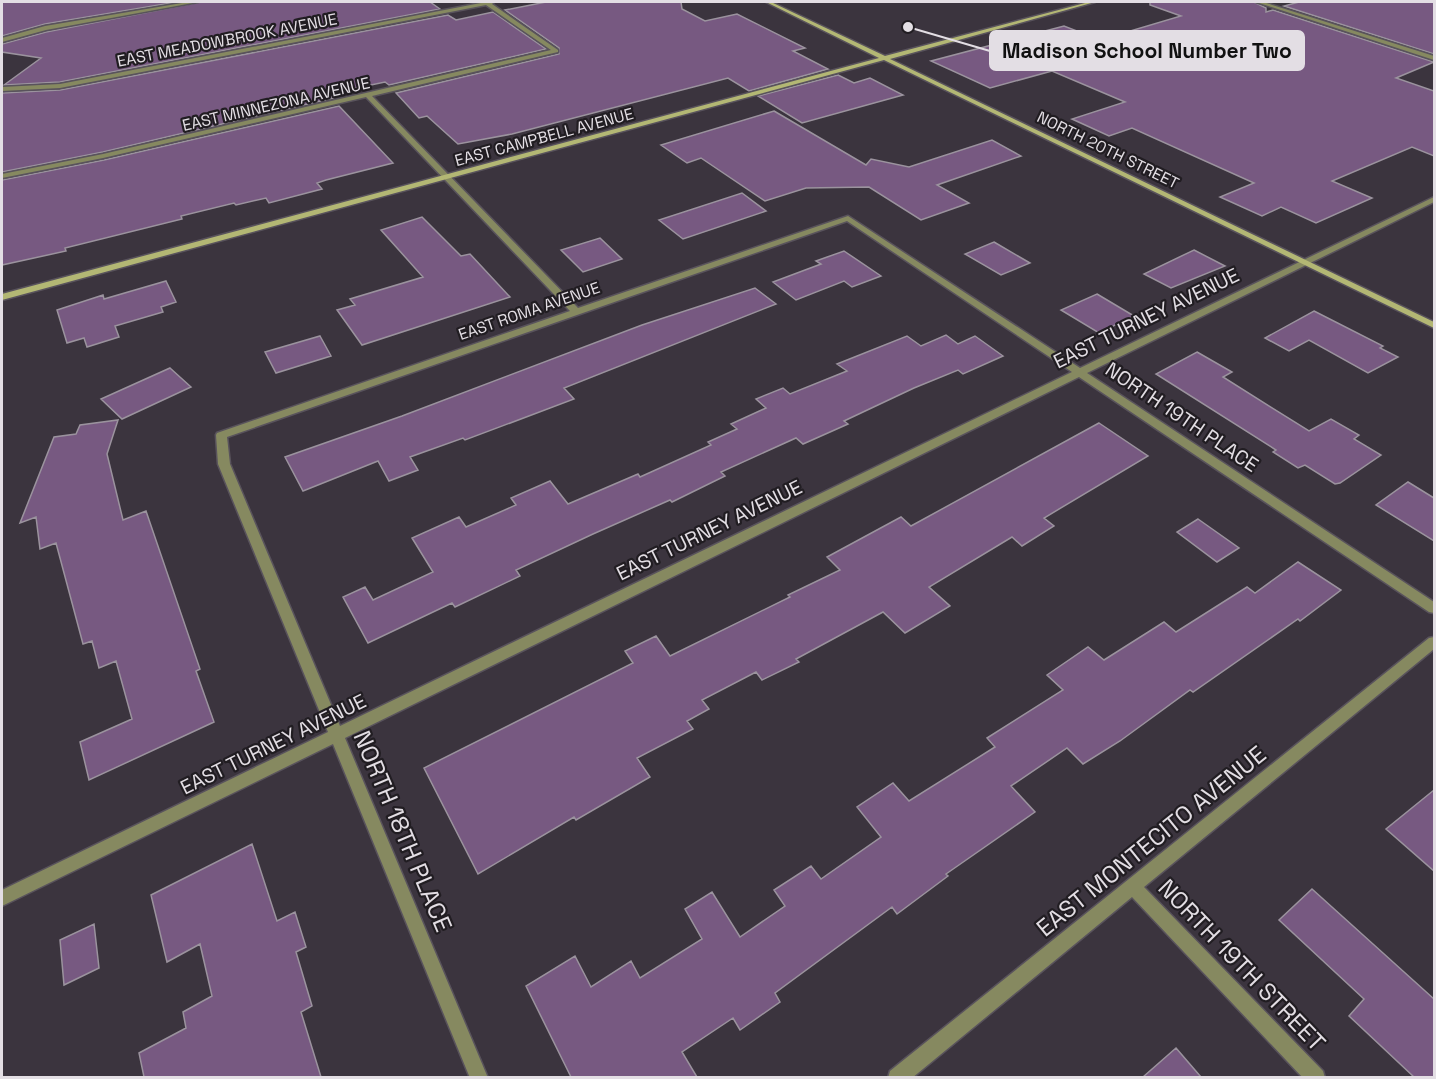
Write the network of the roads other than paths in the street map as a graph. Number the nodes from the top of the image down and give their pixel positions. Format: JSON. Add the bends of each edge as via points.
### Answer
{"nodes":[{"id":1,"x":195,"y":2,"type":"edge"},
{"id":2,"x":489,"y":2,"type":"edge"},
{"id":3,"x":768,"y":2,"type":"edge"},
{"id":4,"x":1093,"y":2,"type":"edge"},
{"id":5,"x":1259,"y":2,"type":"edge"},
{"id":6,"x":2,"y":40,"type":"edge"},
{"id":7,"x":885,"y":58,"type":"junction"},
{"id":8,"x":1434,"y":58,"type":"edge"},
{"id":9,"x":2,"y":89,"type":"edge"},
{"id":10,"x":369,"y":96,"type":"junction"},
{"id":11,"x":2,"y":176,"type":"edge"},
{"id":12,"x":447,"y":177,"type":"junction"},
{"id":13,"x":1434,"y":199,"type":"edge"},
{"id":14,"x":848,"y":218,"type":"joint"},
{"id":15,"x":1306,"y":262,"type":"junction"},
{"id":16,"x":2,"y":297,"type":"edge"},
{"id":17,"x":575,"y":311,"type":"junction"},
{"id":18,"x":1434,"y":325,"type":"edge"},
{"id":19,"x":1082,"y":371,"type":"junction"},
{"id":20,"x":221,"y":435,"type":"joint"},
{"id":21,"x":1434,"y":608,"type":"edge"},
{"id":22,"x":1434,"y":642,"type":"edge"},
{"id":23,"x":338,"y":734,"type":"junction"},
{"id":24,"x":1133,"y":887,"type":"junction"},
{"id":25,"x":2,"y":898,"type":"edge"},
{"id":26,"x":479,"y":1077,"type":"edge"},
{"id":27,"x":897,"y":1077,"type":"edge"},
{"id":28,"x":1316,"y":1077,"type":"edge"}],
"edges":[{"from":1,"to":6,"type":"street","via":[[45,28]]},
{"from":2,"to":9,"type":"street","name":"EAST MEADOWBROOK AVENUE","via":[[60,86]]},
{"from":2,"to":10,"type":"street","name":"EAST MINNEZONA AVENUE","via":[[556,51]]},
{"from":3,"to":7,"type":"street","name":"NORTH 20TH STREET"},
{"from":4,"to":7,"type":"street","name":"EAST CAMPBELL AVENUE"},
{"from":5,"to":8,"type":"street"},
{"from":7,"to":12,"type":"street","name":"EAST CAMPBELL AVENUE"},
{"from":7,"to":15,"type":"street","name":"NORTH 20TH STREET"},
{"from":10,"to":11,"type":"street","name":"EAST MINNEZONA AVENUE"},
{"from":10,"to":12,"type":"street"},
{"from":12,"to":16,"type":"street","name":"EAST CAMPBELL AVENUE"},
{"from":12,"to":17,"type":"street"},
{"from":13,"to":15,"type":"street","name":"EAST TURNEY AVENUE"},
{"from":14,"to":17,"type":"street","name":"EAST ROMA AVENUE"},
{"from":14,"to":19,"type":"street","name":"NORTH 19TH PLACE"},
{"from":15,"to":18,"type":"street","name":"NORTH 20TH STREET"},
{"from":15,"to":19,"type":"street","name":"EAST TURNEY AVENUE"},
{"from":17,"to":20,"type":"street","name":"EAST ROMA AVENUE"},
{"from":19,"to":21,"type":"street","name":"NORTH 19TH PLACE"},
{"from":19,"to":23,"type":"street","name":"EAST TURNEY AVENUE"},
{"from":20,"to":23,"type":"street","name":"NORTH 18TH PLACE","via":[[224,464]]},
{"from":22,"to":24,"type":"street","name":"EAST MONTECITO AVENUE"},
{"from":23,"to":25,"type":"street","name":"EAST TURNEY AVENUE"},
{"from":23,"to":26,"type":"street","name":"NORTH 18TH PLACE"},
{"from":24,"to":27,"type":"street","name":"EAST MONTECITO AVENUE"},
{"from":24,"to":28,"type":"street","name":"NORTH 19TH STREET"}]}
